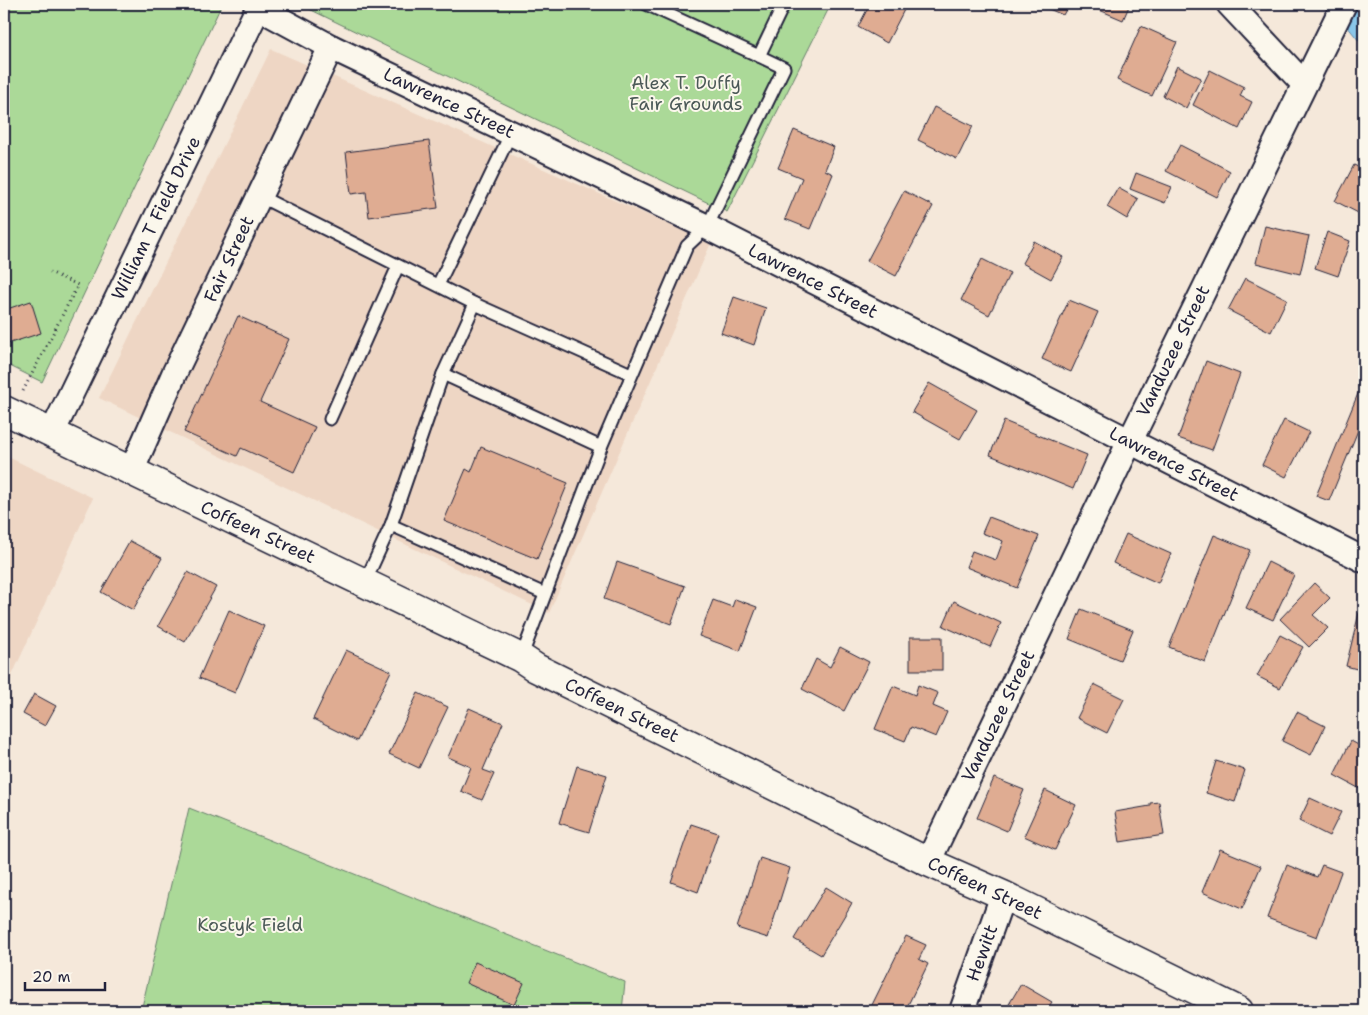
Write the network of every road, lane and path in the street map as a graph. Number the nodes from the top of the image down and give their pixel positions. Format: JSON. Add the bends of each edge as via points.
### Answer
{"nodes":[{"id":1,"x":646,"y":4,"type":"edge"},
{"id":2,"x":784,"y":4,"type":"edge"},
{"id":3,"x":1229,"y":4,"type":"edge"},
{"id":4,"x":1344,"y":4,"type":"edge"},
{"id":5,"x":260,"y":6,"type":"edge"},
{"id":6,"x":331,"y":47,"type":"junction"},
{"id":7,"x":759,"y":56,"type":"junction"},
{"id":8,"x":1304,"y":84,"type":"junction"},
{"id":9,"x":510,"y":132,"type":"junction"},
{"id":10,"x":259,"y":196,"type":"junction"},
{"id":11,"x":707,"y":227,"type":"junction"},
{"id":12,"x":398,"y":266,"type":"junction"},
{"id":13,"x":50,"y":272,"type":"dead end"},
{"id":14,"x":438,"y":285,"type":"junction"},
{"id":15,"x":475,"y":304,"type":"junction"},
{"id":16,"x":443,"y":374,"type":"junction"},
{"id":17,"x":631,"y":374,"type":"junction"},
{"id":18,"x":8,"y":412,"type":"edge"},
{"id":19,"x":330,"y":419,"type":"dead end"},
{"id":20,"x":52,"y":433,"type":"junction"},
{"id":21,"x":1130,"y":441,"type":"junction"},
{"id":22,"x":601,"y":447,"type":"junction"},
{"id":23,"x":131,"y":472,"type":"junction"},
{"id":24,"x":391,"y":525,"type":"junction"},
{"id":25,"x":1364,"y":560,"type":"edge"},
{"id":26,"x":364,"y":582,"type":"junction"},
{"id":27,"x":545,"y":594,"type":"junction"},
{"id":28,"x":521,"y":658,"type":"junction"},
{"id":29,"x":928,"y":862,"type":"junction"},
{"id":30,"x":1003,"y":895,"type":"junction"},
{"id":31,"x":962,"y":1011,"type":"edge"},
{"id":32,"x":1239,"y":1011,"type":"edge"}],
"edges":[{"from":1,"to":7,"type":"lane"},
{"from":2,"to":7,"type":"lane"},
{"from":3,"to":8,"type":"street"},
{"from":4,"to":8,"type":"street","name":"Vanduzee Street"},
{"from":5,"to":6,"type":"street","name":"Lawrence Street"},
{"from":5,"to":20,"type":"street","name":"William T Field Drive"},
{"from":6,"to":9,"type":"street","name":"Lawrence Street"},
{"from":6,"to":10,"type":"street","name":"Fair Street"},
{"from":7,"to":11,"type":"lane","via":[[784,68]]},
{"from":8,"to":21,"type":"street","name":"Vanduzee Street"},
{"from":9,"to":11,"type":"street","name":"Lawrence Street"},
{"from":9,"to":14,"type":"lane"},
{"from":10,"to":12,"type":"lane"},
{"from":10,"to":23,"type":"street","name":"Fair Street"},
{"from":11,"to":17,"type":"lane","via":[[687,246]]},
{"from":11,"to":21,"type":"street","name":"Lawrence Street"},
{"from":12,"to":14,"type":"lane"},
{"from":12,"to":19,"type":"lane"},
{"from":13,"to":18,"type":"path","via":[[78,285]]},
{"from":14,"to":15,"type":"lane"},
{"from":15,"to":16,"type":"lane"},
{"from":15,"to":17,"type":"lane"},
{"from":16,"to":22,"type":"lane"},
{"from":16,"to":24,"type":"lane"},
{"from":17,"to":22,"type":"lane"},
{"from":18,"to":20,"type":"main road","name":"Coffeen Street"},
{"from":20,"to":23,"type":"main road","name":"Coffeen Street"},
{"from":21,"to":25,"type":"street","name":"Lawrence Street"},
{"from":21,"to":29,"type":"street","name":"Vanduzee Street"},
{"from":22,"to":27,"type":"lane"},
{"from":23,"to":26,"type":"main road","name":"Coffeen Street"},
{"from":24,"to":26,"type":"lane"},
{"from":24,"to":27,"type":"lane"},
{"from":26,"to":28,"type":"main road","name":"Coffeen Street"},
{"from":27,"to":28,"type":"lane"},
{"from":28,"to":29,"type":"main road","name":"Coffeen Street"},
{"from":29,"to":30,"type":"main road","name":"Coffeen Street"},
{"from":30,"to":31,"type":"street","name":"Hewitt"},
{"from":30,"to":32,"type":"main road","name":"Coffeen Street"}]}
